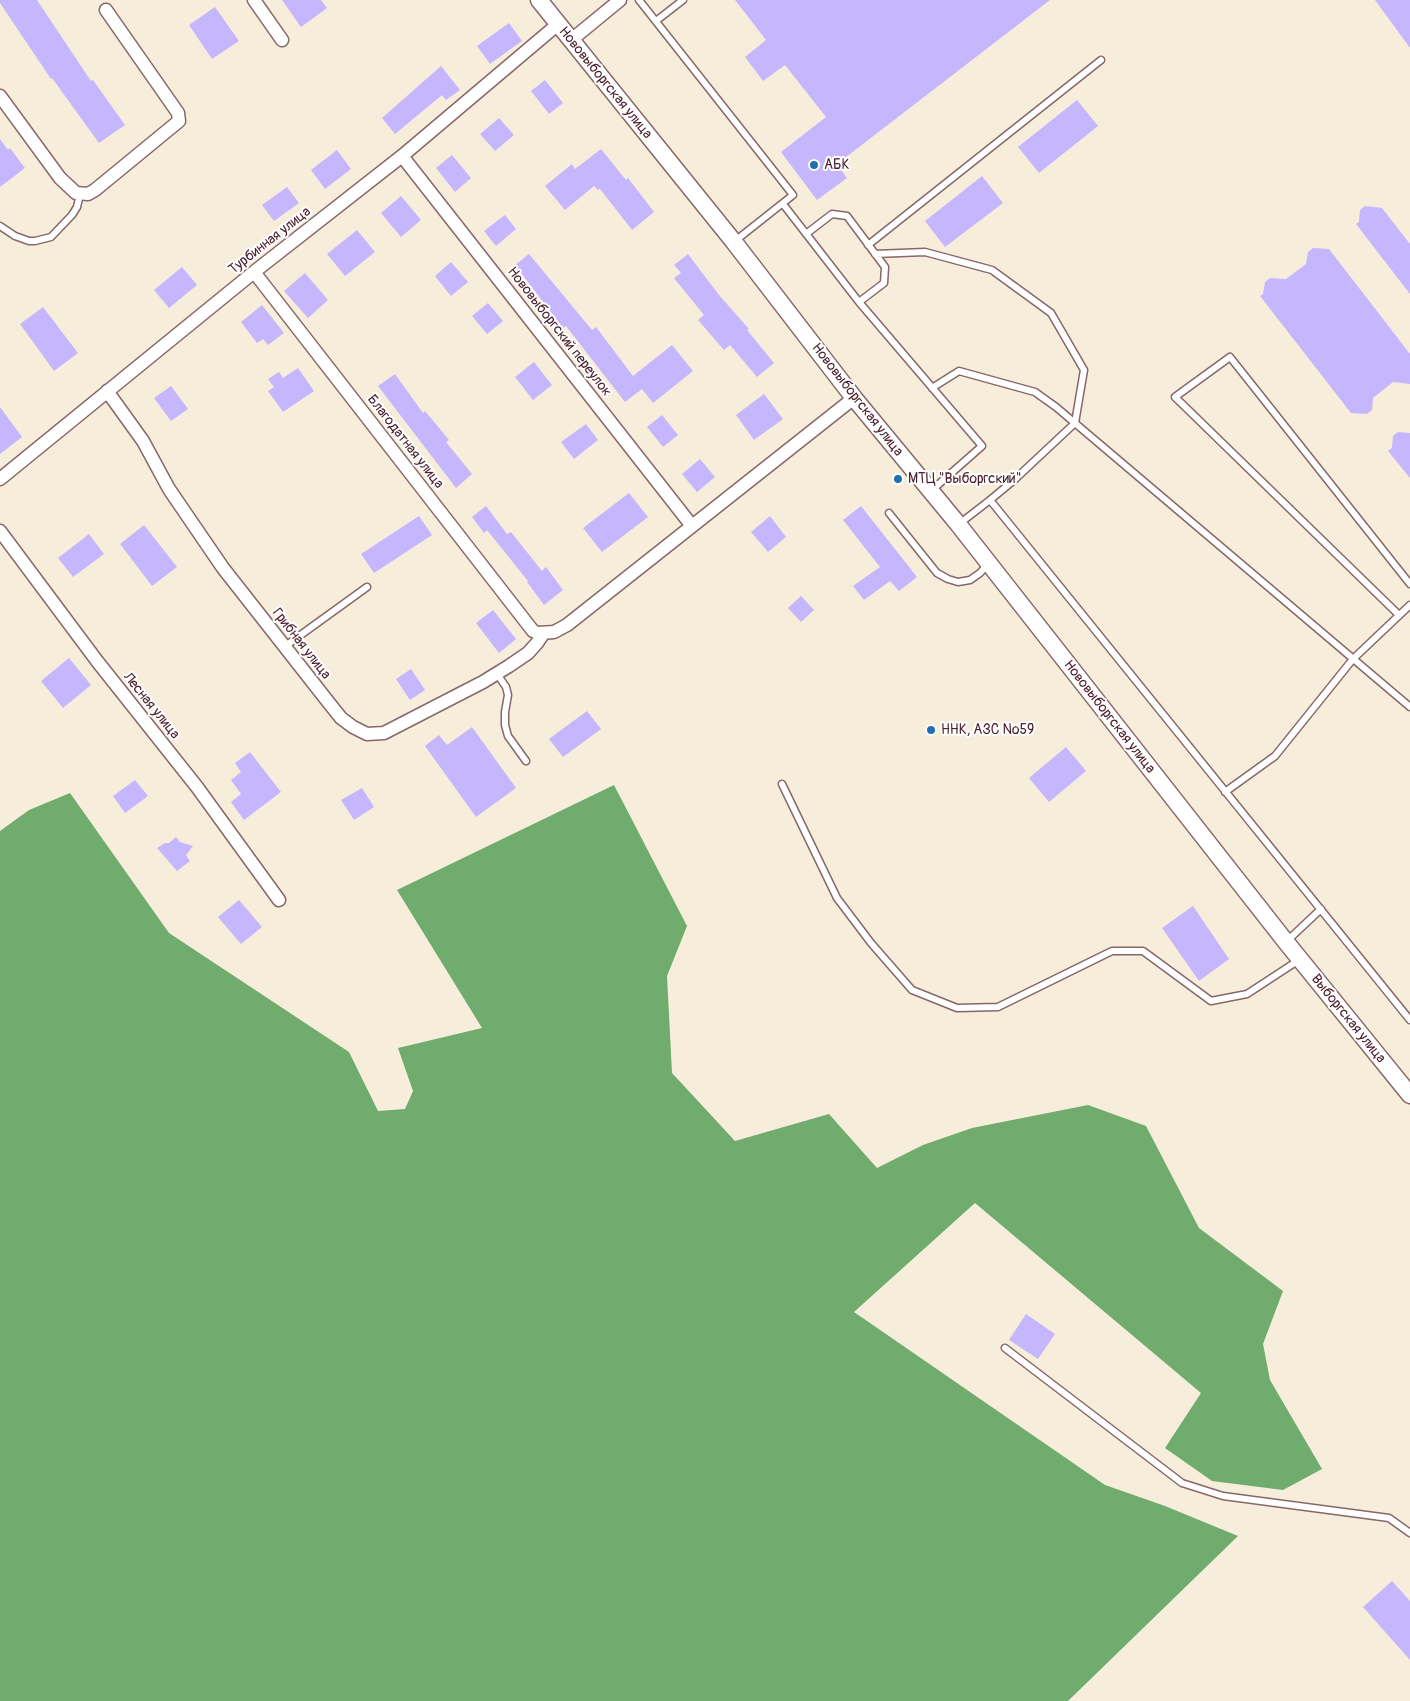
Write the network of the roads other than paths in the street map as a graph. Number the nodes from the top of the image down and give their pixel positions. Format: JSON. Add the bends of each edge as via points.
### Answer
{"nodes":[{"id":1,"x":254,"y":0,"type":"edge"},
{"id":2,"x":539,"y":0,"type":"edge"},
{"id":3,"x":620,"y":0,"type":"edge"},
{"id":4,"x":639,"y":0,"type":"edge"},
{"id":5,"x":683,"y":0,"type":"edge"},
{"id":6,"x":106,"y":10,"type":"dead end"},
{"id":7,"x":656,"y":21,"type":"junction"},
{"id":8,"x":557,"y":25,"type":"junction"},
{"id":9,"x":282,"y":40,"type":"dead end"},
{"id":10,"x":570,"y":41,"type":"junction"},
{"id":11,"x":1101,"y":60,"type":"dead end"},
{"id":12,"x":0,"y":96,"type":"edge"},
{"id":13,"x":402,"y":156,"type":"junction"},
{"id":14,"x":80,"y":194,"type":"junction"},
{"id":15,"x":783,"y":204,"type":"junction"},
{"id":16,"x":0,"y":226,"type":"edge"},
{"id":17,"x":806,"y":234,"type":"junction"},
{"id":18,"x":734,"y":242,"type":"junction"},
{"id":19,"x":868,"y":245,"type":"junction"},
{"id":20,"x":875,"y":254,"type":"junction"},
{"id":21,"x":254,"y":272,"type":"junction"},
{"id":22,"x":859,"y":302,"type":"junction"},
{"id":23,"x":932,"y":388,"type":"junction"},
{"id":24,"x":107,"y":391,"type":"junction"},
{"id":25,"x":854,"y":398,"type":"junction"},
{"id":26,"x":1075,"y":423,"type":"junction"},
{"id":27,"x":0,"y":479,"type":"edge"},
{"id":28,"x":930,"y":492,"type":"junction"},
{"id":29,"x":990,"y":500,"type":"junction"},
{"id":30,"x":889,"y":513,"type":"dead end"},
{"id":31,"x":958,"y":524,"type":"junction"},
{"id":32,"x":692,"y":526,"type":"junction"},
{"id":33,"x":0,"y":530,"type":"edge"},
{"id":34,"x":989,"y":563,"type":"junction"},
{"id":35,"x":1410,"y":584,"type":"edge"},
{"id":36,"x":367,"y":587,"type":"dead end"},
{"id":37,"x":1410,"y":605,"type":"edge"},
{"id":38,"x":1399,"y":615,"type":"junction"},
{"id":39,"x":538,"y":632,"type":"junction"},
{"id":40,"x":284,"y":647,"type":"junction"},
{"id":41,"x":1354,"y":659,"type":"junction"},
{"id":42,"x":497,"y":674,"type":"junction"},
{"id":43,"x":1410,"y":707,"type":"edge"},
{"id":44,"x":526,"y":761,"type":"dead end"},
{"id":45,"x":782,"y":784,"type":"dead end"},
{"id":46,"x":1225,"y":792,"type":"junction"},
{"id":47,"x":279,"y":900,"type":"dead end"},
{"id":48,"x":1321,"y":909,"type":"junction"},
{"id":49,"x":1286,"y":942,"type":"junction"},
{"id":50,"x":1300,"y":959,"type":"junction"},
{"id":51,"x":1410,"y":1020,"type":"edge"},
{"id":52,"x":1410,"y":1095,"type":"edge"},
{"id":53,"x":1005,"y":1348,"type":"dead end"},
{"id":54,"x":1410,"y":1533,"type":"edge"}],
"edges":[{"from":1,"to":9,"type":"street"},
{"from":2,"to":8,"type":"street","name":"Нововыборгская улица"},
{"from":3,"to":10,"type":"street"},
{"from":4,"to":7,"type":"lane"},
{"from":5,"to":7,"type":"lane"},
{"from":6,"to":14,"type":"street","via":[[178,113],[179,121],[95,190]]},
{"from":7,"to":15,"type":"lane","via":[[793,195]]},
{"from":8,"to":10,"type":"street","name":"Нововыборгская улица"},
{"from":8,"to":13,"type":"street","name":"Турбинная улица"},
{"from":10,"to":18,"type":"street","name":"Нововыборгская улица"},
{"from":11,"to":19,"type":"lane"},
{"from":12,"to":14,"type":"street","via":[[60,178]]},
{"from":13,"to":21,"type":"street","name":"Турбинная улица"},
{"from":13,"to":32,"type":"street","name":"Нововыборгский переулок"},
{"from":14,"to":16,"type":"lane","via":[[72,215],[50,237],[29,241]]},
{"from":15,"to":17,"type":"lane"},
{"from":15,"to":18,"type":"lane"},
{"from":17,"to":19,"type":"lane","via":[[832,214],[847,216]]},
{"from":17,"to":22,"type":"lane"},
{"from":18,"to":25,"type":"street","name":"Нововыборгская улица"},
{"from":19,"to":20,"type":"lane"},
{"from":20,"to":22,"type":"lane","via":[[885,267],[884,283]]},
{"from":20,"to":26,"type":"lane","via":[[925,252],[992,270],[1051,313],[1084,370]]},
{"from":21,"to":24,"type":"street","name":"Турбинная улица"},
{"from":21,"to":39,"type":"street","name":"Благодатная улица"},
{"from":22,"to":23,"type":"lane"},
{"from":23,"to":26,"type":"lane","via":[[959,371],[1035,392]]},
{"from":23,"to":28,"type":"lane","via":[[982,446]]},
{"from":24,"to":27,"type":"street","name":"Турбинная улица"},
{"from":24,"to":40,"type":"street","name":"Грибная улица","via":[[143,441],[169,489]]},
{"from":25,"to":28,"type":"street","name":"Нововыборгская улица"},
{"from":25,"to":32,"type":"street"},
{"from":26,"to":29,"type":"lane"},
{"from":26,"to":41,"type":"lane"},
{"from":28,"to":31,"type":"street","name":"Нововыборгская улица"},
{"from":29,"to":31,"type":"lane"},
{"from":29,"to":46,"type":"lane"},
{"from":30,"to":34,"type":"lane","via":[[937,573],[948,579],[958,582],[970,580]]},
{"from":31,"to":34,"type":"street","name":"Нововыборгская улица"},
{"from":32,"to":39,"type":"street","via":[[567,625],[554,632]]},
{"from":33,"to":47,"type":"street","name":"Лесная улица","via":[[97,661],[197,787]]},
{"from":34,"to":49,"type":"street","name":"Нововыборгская улица"},
{"from":35,"to":38,"type":"lane","via":[[1230,356],[1175,397]]},
{"from":36,"to":40,"type":"lane"},
{"from":37,"to":38,"type":"lane"},
{"from":38,"to":41,"type":"lane"},
{"from":39,"to":42,"type":"street","name":"Грибная улица","via":[[537,644]]},
{"from":40,"to":42,"type":"street","name":"Грибная улица","via":[[341,718],[367,734],[384,733]]},
{"from":41,"to":43,"type":"lane"},
{"from":41,"to":46,"type":"lane","via":[[1275,756]]},
{"from":42,"to":44,"type":"lane","via":[[508,695],[505,712],[508,736]]},
{"from":45,"to":50,"type":"lane","via":[[837,898],[871,944],[912,990],[957,1008],[998,1007],[1112,951],[1143,951],[1211,1001],[1247,994]]},
{"from":46,"to":48,"type":"lane"},
{"from":48,"to":49,"type":"lane"},
{"from":48,"to":51,"type":"lane"},
{"from":49,"to":50,"type":"street","name":"Выборгская улица"},
{"from":50,"to":52,"type":"street","name":"Выборгская улица"},
{"from":53,"to":54,"type":"lane","via":[[1182,1483],[1224,1496],[1389,1518]]}]}
